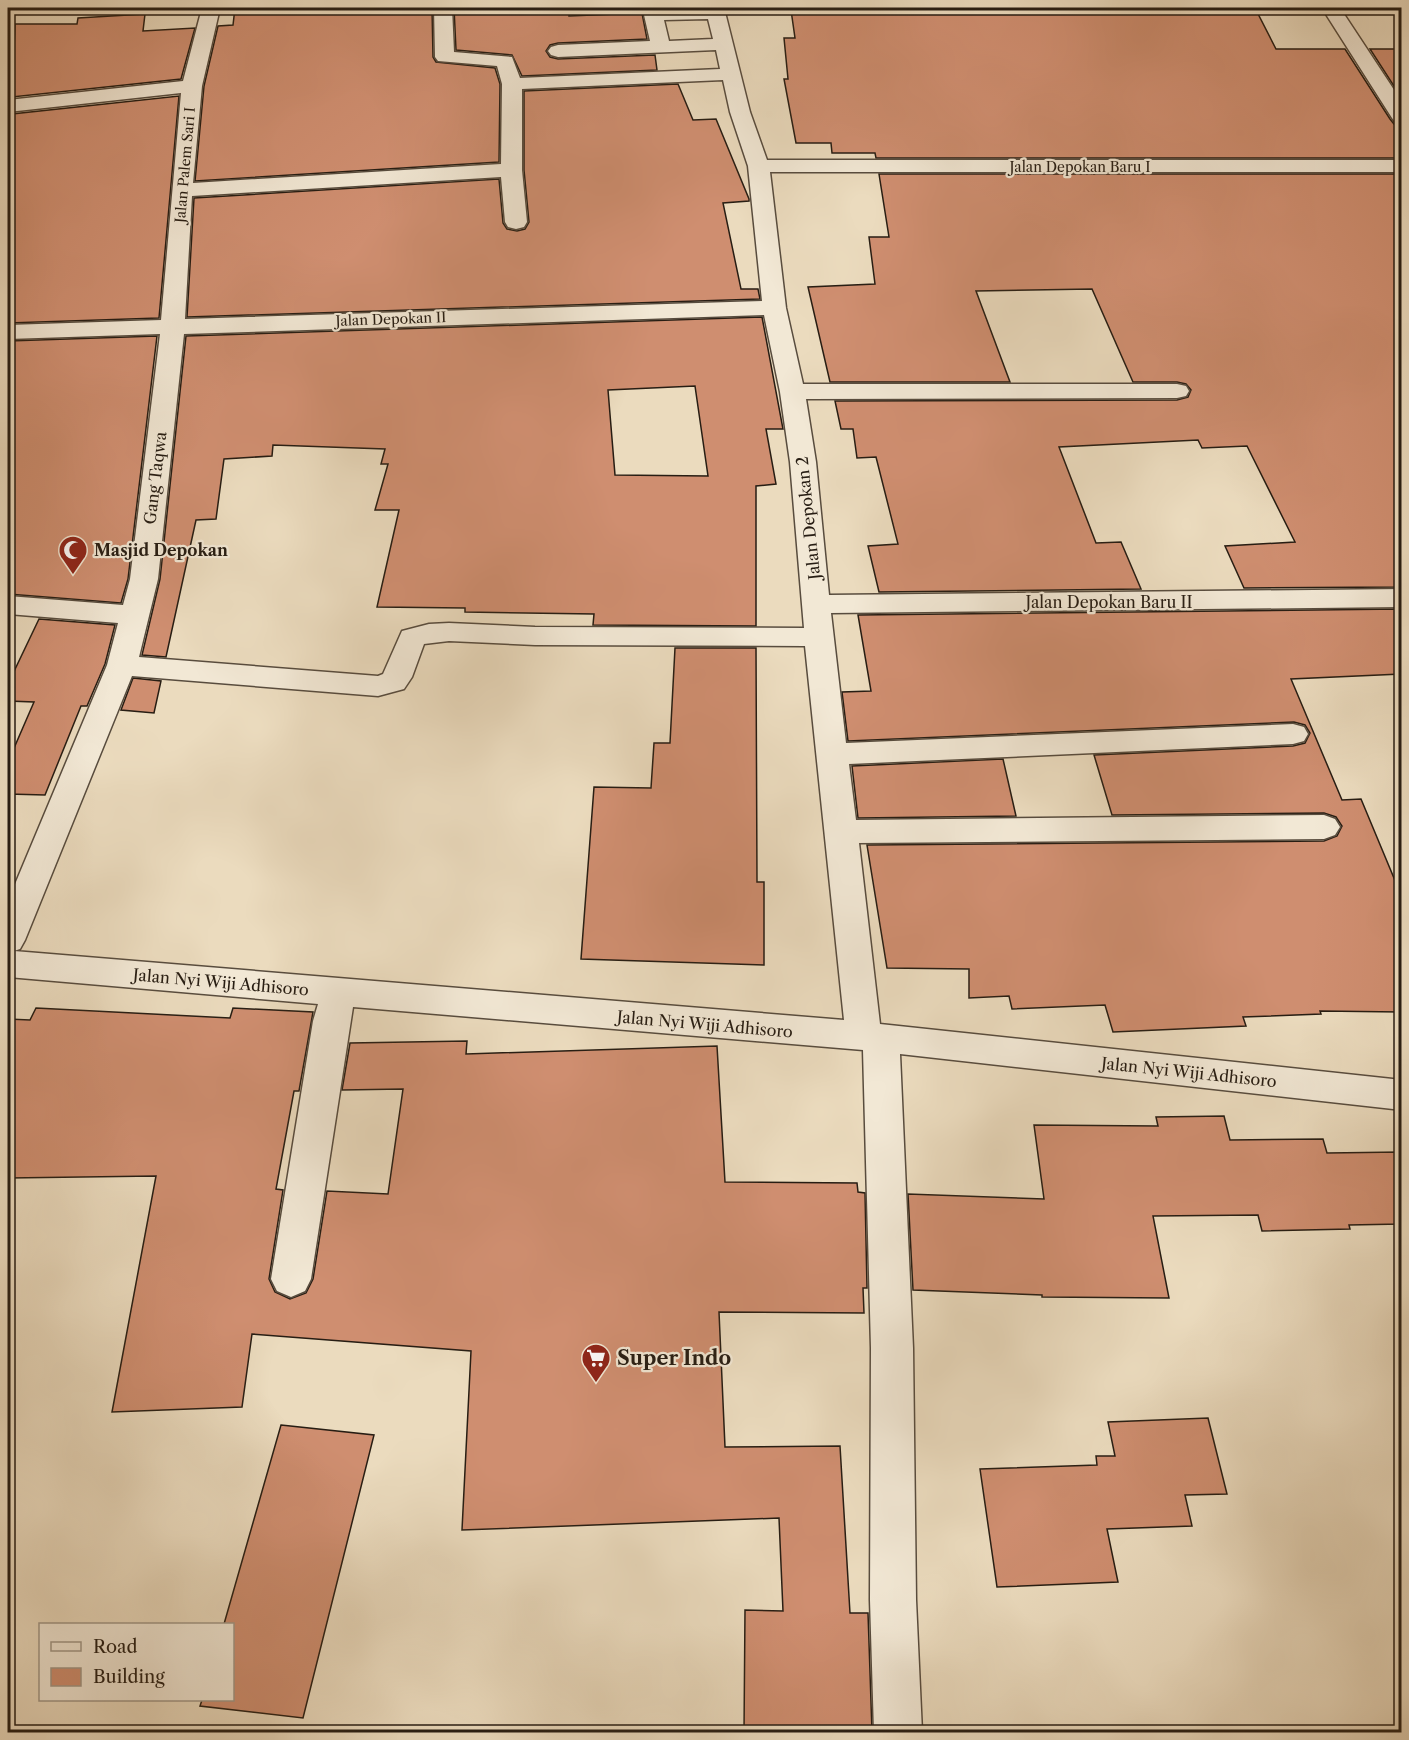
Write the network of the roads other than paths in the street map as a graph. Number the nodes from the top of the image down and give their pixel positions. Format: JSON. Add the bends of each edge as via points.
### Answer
{"nodes":[{"id":1,"x":211,"y":8,"type":"edge"},
{"id":2,"x":443,"y":8,"type":"edge"},
{"id":3,"x":1331,"y":8,"type":"edge"},
{"id":4,"x":716,"y":10,"type":"edge"},
{"id":5,"x":723,"y":44,"type":"junction"},
{"id":6,"x":661,"y":46,"type":"junction"},
{"id":7,"x":558,"y":51,"type":"dead end"},
{"id":8,"x":730,"y":74,"type":"junction"},
{"id":9,"x":512,"y":84,"type":"junction"},
{"id":10,"x":192,"y":86,"type":"junction"},
{"id":11,"x":8,"y":106,"type":"edge"},
{"id":12,"x":1399,"y":109,"type":"edge"},
{"id":13,"x":759,"y":166,"type":"junction"},
{"id":14,"x":1401,"y":166,"type":"edge"},
{"id":15,"x":511,"y":170,"type":"junction"},
{"id":16,"x":182,"y":190,"type":"junction"},
{"id":17,"x":516,"y":222,"type":"dead end"},
{"id":18,"x":774,"y":308,"type":"junction"},
{"id":19,"x":173,"y":325,"type":"junction"},
{"id":20,"x":8,"y":332,"type":"edge"},
{"id":21,"x":1177,"y":391,"type":"dead end"},
{"id":22,"x":792,"y":392,"type":"junction"},
{"id":23,"x":1401,"y":598,"type":"edge"},
{"id":24,"x":816,"y":604,"type":"junction"},
{"id":25,"x":8,"y":605,"type":"edge"},
{"id":26,"x":136,"y":615,"type":"junction"},
{"id":27,"x":819,"y":637,"type":"junction"},
{"id":28,"x":122,"y":665,"type":"junction"},
{"id":29,"x":1293,"y":734,"type":"dead end"},
{"id":30,"x":833,"y":754,"type":"junction"},
{"id":31,"x":1324,"y":827,"type":"dead end"},
{"id":32,"x":842,"y":832,"type":"junction"},
{"id":33,"x":8,"y":940,"type":"edge"},
{"id":34,"x":8,"y":964,"type":"edge"},
{"id":35,"x":339,"y":992,"type":"junction"},
{"id":36,"x":873,"y":1037,"type":"junction"},
{"id":37,"x":1401,"y":1095,"type":"edge"},
{"id":38,"x":291,"y":1279,"type":"dead end"},
{"id":39,"x":898,"y":1732,"type":"edge"}],
"edges":[{"from":1,"to":10,"type":"street","name":"Jalan Palem Sari I"},
{"from":2,"to":9,"type":"street","via":[[445,57],[505,60]]},
{"from":3,"to":12,"type":"street"},
{"from":4,"to":5,"type":"street","name":"Jalan Depokan 2"},
{"from":4,"to":6,"type":"street","via":[[653,15]]},
{"from":5,"to":6,"type":"street"},
{"from":5,"to":8,"type":"street","name":"Jalan Depokan 2"},
{"from":6,"to":7,"type":"street"},
{"from":8,"to":9,"type":"street"},
{"from":8,"to":13,"type":"street","name":"Jalan Depokan 2"},
{"from":9,"to":15,"type":"street"},
{"from":10,"to":11,"type":"street"},
{"from":10,"to":16,"type":"street","name":"Jalan Palem Sari I"},
{"from":13,"to":14,"type":"street","name":"Jalan Depokan Baru I"},
{"from":13,"to":18,"type":"street","name":"Jalan Depokan 2"},
{"from":15,"to":16,"type":"street"},
{"from":15,"to":17,"type":"street"},
{"from":16,"to":19,"type":"street","name":"Jalan Palem Sari I"},
{"from":18,"to":19,"type":"street","name":"Jalan Depokan II"},
{"from":18,"to":22,"type":"street","name":"Jalan Depokan 2"},
{"from":19,"to":20,"type":"street","name":"Jalan Depokan II"},
{"from":19,"to":26,"type":"street","name":"Gang Taqwa","via":[[144,579]]},
{"from":21,"to":22,"type":"street"},
{"from":22,"to":24,"type":"street","name":"Jalan Depokan 2","via":[[803,462]]},
{"from":23,"to":24,"type":"street","name":"Jalan Depokan Baru II"},
{"from":24,"to":27,"type":"street","name":"Jalan Depokan 2"},
{"from":25,"to":26,"type":"street"},
{"from":26,"to":28,"type":"street","name":"Gang Taqwa"},
{"from":27,"to":28,"type":"street","via":[[418,634],[408,642],[398,677],[378,686]]},
{"from":27,"to":30,"type":"street","name":"Jalan Depokan 2"},
{"from":28,"to":33,"type":"street","name":"Gang Taqwa"},
{"from":29,"to":30,"type":"street"},
{"from":30,"to":32,"type":"street","name":"Jalan Depokan 2"},
{"from":31,"to":32,"type":"street"},
{"from":32,"to":36,"type":"street","name":"Jalan Depokan 2"},
{"from":34,"to":35,"type":"street","name":"Jalan Nyi Wiji Adhisoro"},
{"from":35,"to":36,"type":"street","name":"Jalan Nyi Wiji Adhisoro"},
{"from":35,"to":38,"type":"street","via":[[331,1021]]},
{"from":36,"to":37,"type":"street","name":"Jalan Nyi Wiji Adhisoro"},
{"from":36,"to":39,"type":"street","name":"Jalan Depokan 2","via":[[892,1348]]}]}
